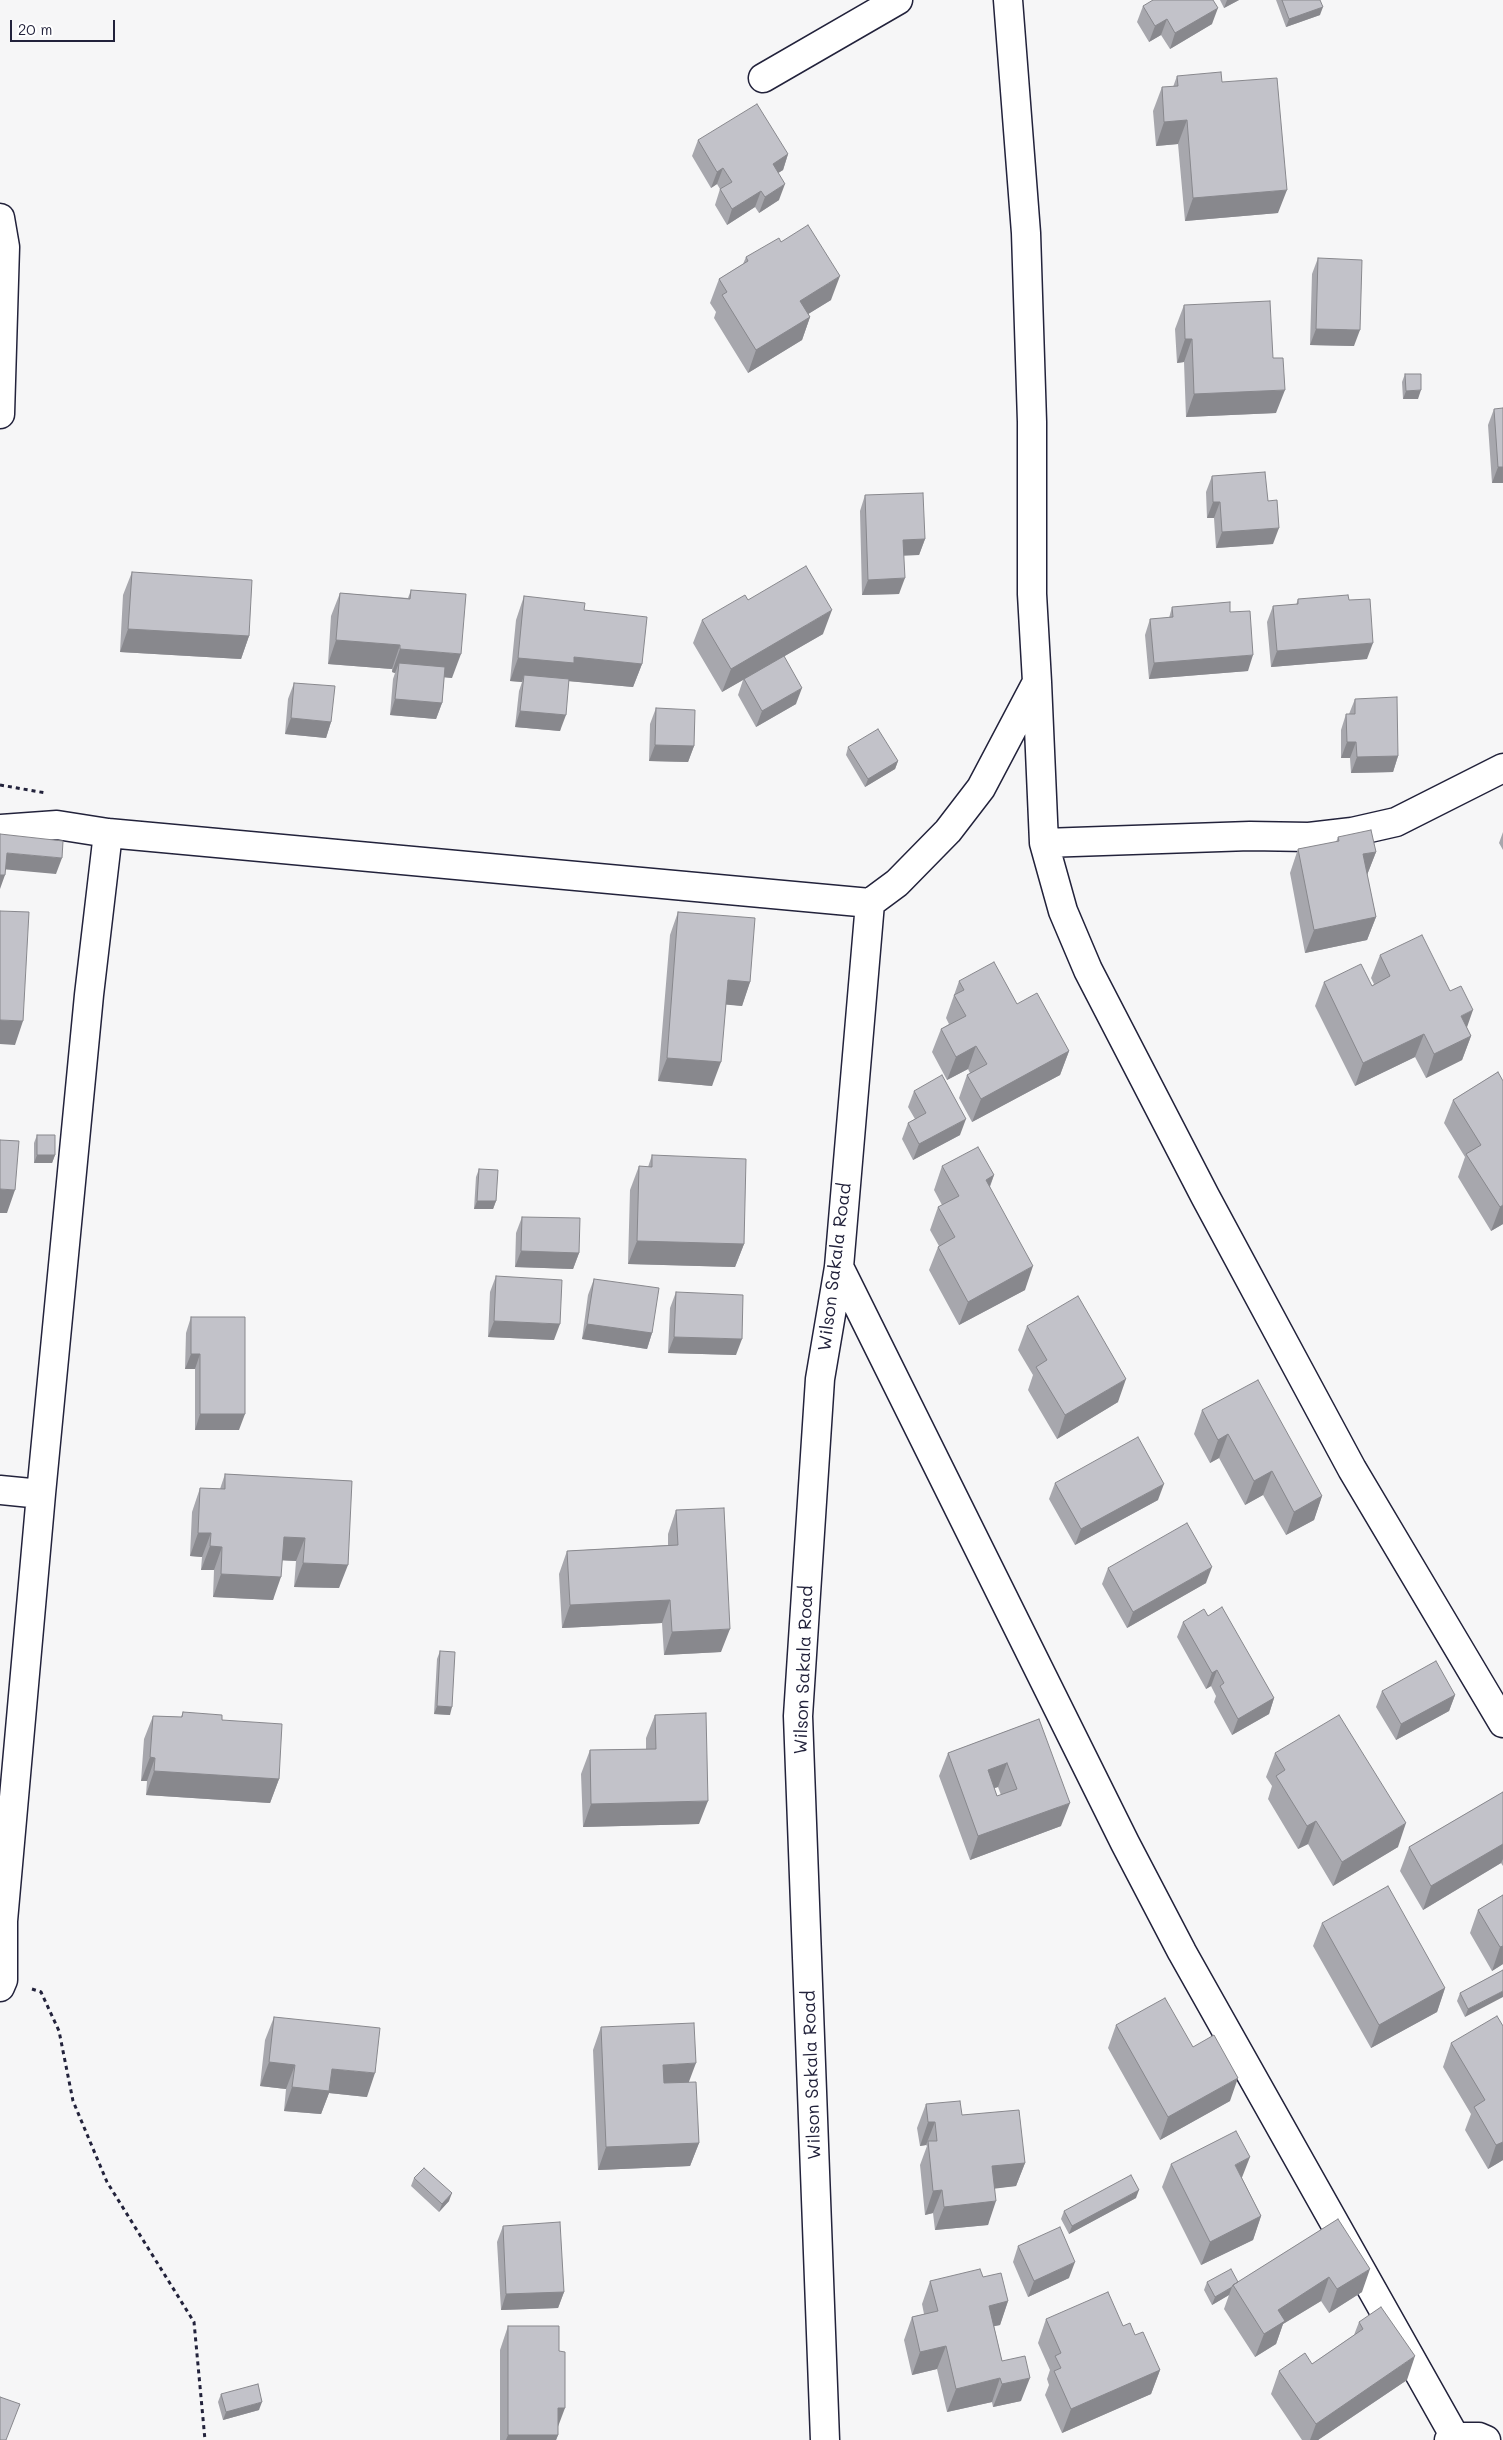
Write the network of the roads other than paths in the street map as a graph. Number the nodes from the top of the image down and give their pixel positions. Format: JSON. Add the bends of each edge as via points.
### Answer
{"nodes":[{"id":1,"x":898,"y":0,"type":"edge"},
{"id":2,"x":1008,"y":0,"type":"edge"},
{"id":3,"x":763,"y":78,"type":"dead end"},
{"id":4,"x":0,"y":218,"type":"edge"},
{"id":5,"x":0,"y":414,"type":"edge"},
{"id":6,"x":1037,"y":682,"type":"junction"},
{"id":7,"x":1503,"y":768,"type":"edge"},
{"id":8,"x":0,"y":829,"type":"edge"},
{"id":9,"x":108,"y":833,"type":"junction"},
{"id":10,"x":1044,"y":843,"type":"junction"},
{"id":11,"x":870,"y":903,"type":"junction"},
{"id":12,"x":839,"y":1267,"type":"junction"},
{"id":13,"x":0,"y":1490,"type":"edge"},
{"id":14,"x":41,"y":1494,"type":"junction"},
{"id":15,"x":1503,"y":1723,"type":"edge"},
{"id":16,"x":1,"y":1983,"type":"edge"},
{"id":17,"x":1452,"y":2438,"type":"edge"},
{"id":18,"x":825,"y":2440,"type":"edge"},
{"id":19,"x":1486,"y":2440,"type":"edge"}],
"edges":[{"from":1,"to":3,"type":"street"},
{"from":2,"to":6,"type":"street","via":[[1026,233],[1032,422],[1032,594]]},
{"from":4,"to":5,"type":"street","via":[[6,247]]},
{"from":6,"to":10,"type":"street"},
{"from":6,"to":11,"type":"street","via":[[981,788],[921,860]]},
{"from":7,"to":10,"type":"street","via":[[1396,822],[1352,832],[1309,837]]},
{"from":8,"to":9,"type":"street","via":[[57,825]]},
{"from":9,"to":11,"type":"street"},
{"from":9,"to":14,"type":"street","via":[[88,1005]]},
{"from":10,"to":15,"type":"street","via":[[1063,911],[1088,970],[1205,1196],[1352,1469]]},
{"from":11,"to":12,"type":"street","name":"Wilson Sakala Road"},
{"from":12,"to":17,"type":"street","via":[[1182,1952]]},
{"from":12,"to":18,"type":"street","name":"Wilson Sakala Road","via":[[820,1379],[798,1716]]},
{"from":13,"to":14,"type":"street"},
{"from":14,"to":16,"type":"street","via":[[3,1920]]},
{"from":17,"to":19,"type":"street","via":[[1479,2437]]}]}
